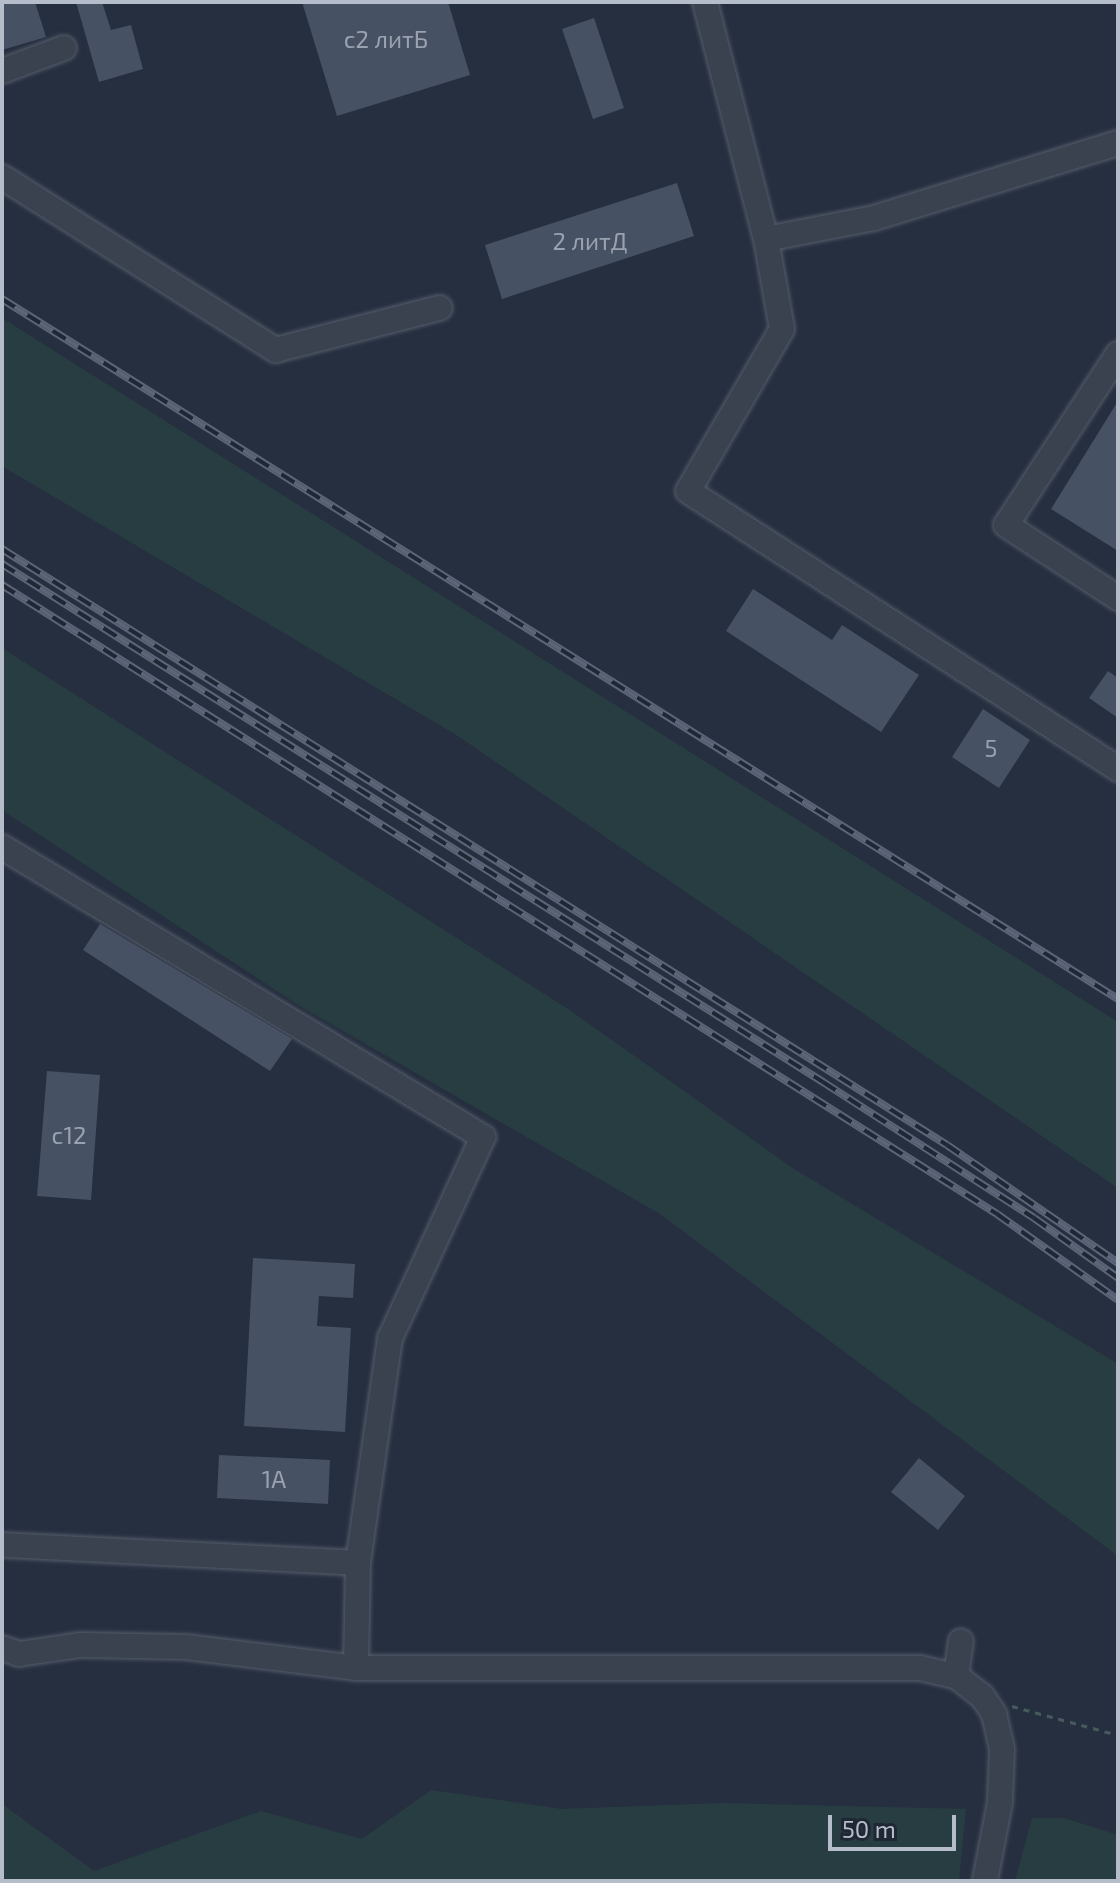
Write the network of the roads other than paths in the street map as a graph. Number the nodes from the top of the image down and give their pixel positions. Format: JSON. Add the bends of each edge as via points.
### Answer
{"nodes":[{"id":1,"x":705,"y":2,"type":"edge"},
{"id":2,"x":64,"y":48,"type":"dead end"},
{"id":3,"x":2,"y":71,"type":"edge"},
{"id":4,"x":1118,"y":143,"type":"edge"},
{"id":5,"x":2,"y":177,"type":"edge"},
{"id":6,"x":766,"y":239,"type":"junction"},
{"id":7,"x":440,"y":308,"type":"dead end"},
{"id":8,"x":1118,"y":354,"type":"edge"},
{"id":9,"x":1118,"y":598,"type":"edge"},
{"id":10,"x":1118,"y":769,"type":"edge"},
{"id":11,"x":2,"y":847,"type":"edge"},
{"id":12,"x":2,"y":1545,"type":"edge"},
{"id":13,"x":358,"y":1563,"type":"junction"},
{"id":14,"x":961,"y":1641,"type":"dead end"},
{"id":15,"x":2,"y":1648,"type":"edge"},
{"id":16,"x":356,"y":1668,"type":"junction"},
{"id":17,"x":956,"y":1676,"type":"junction"},
{"id":18,"x":985,"y":1881,"type":"edge"}],
"edges":[{"from":1,"to":6,"type":"street"},
{"from":2,"to":3,"type":"street"},
{"from":4,"to":6,"type":"street","via":[[874,218]]},
{"from":5,"to":7,"type":"street","via":[[276,350]]},
{"from":6,"to":10,"type":"street","via":[[782,329],[688,491]]},
{"from":8,"to":9,"type":"street","via":[[1006,525]]},
{"from":11,"to":13,"type":"street","via":[[483,1137],[390,1338]]},
{"from":12,"to":13,"type":"street"},
{"from":13,"to":16,"type":"street"},
{"from":14,"to":17,"type":"street"},
{"from":15,"to":16,"type":"street","via":[[19,1654],[81,1645],[186,1647]]},
{"from":16,"to":17,"type":"street","via":[[920,1668]]},
{"from":17,"to":18,"type":"street","via":[[982,1696],[994,1714],[1002,1749],[1000,1802]]}]}
